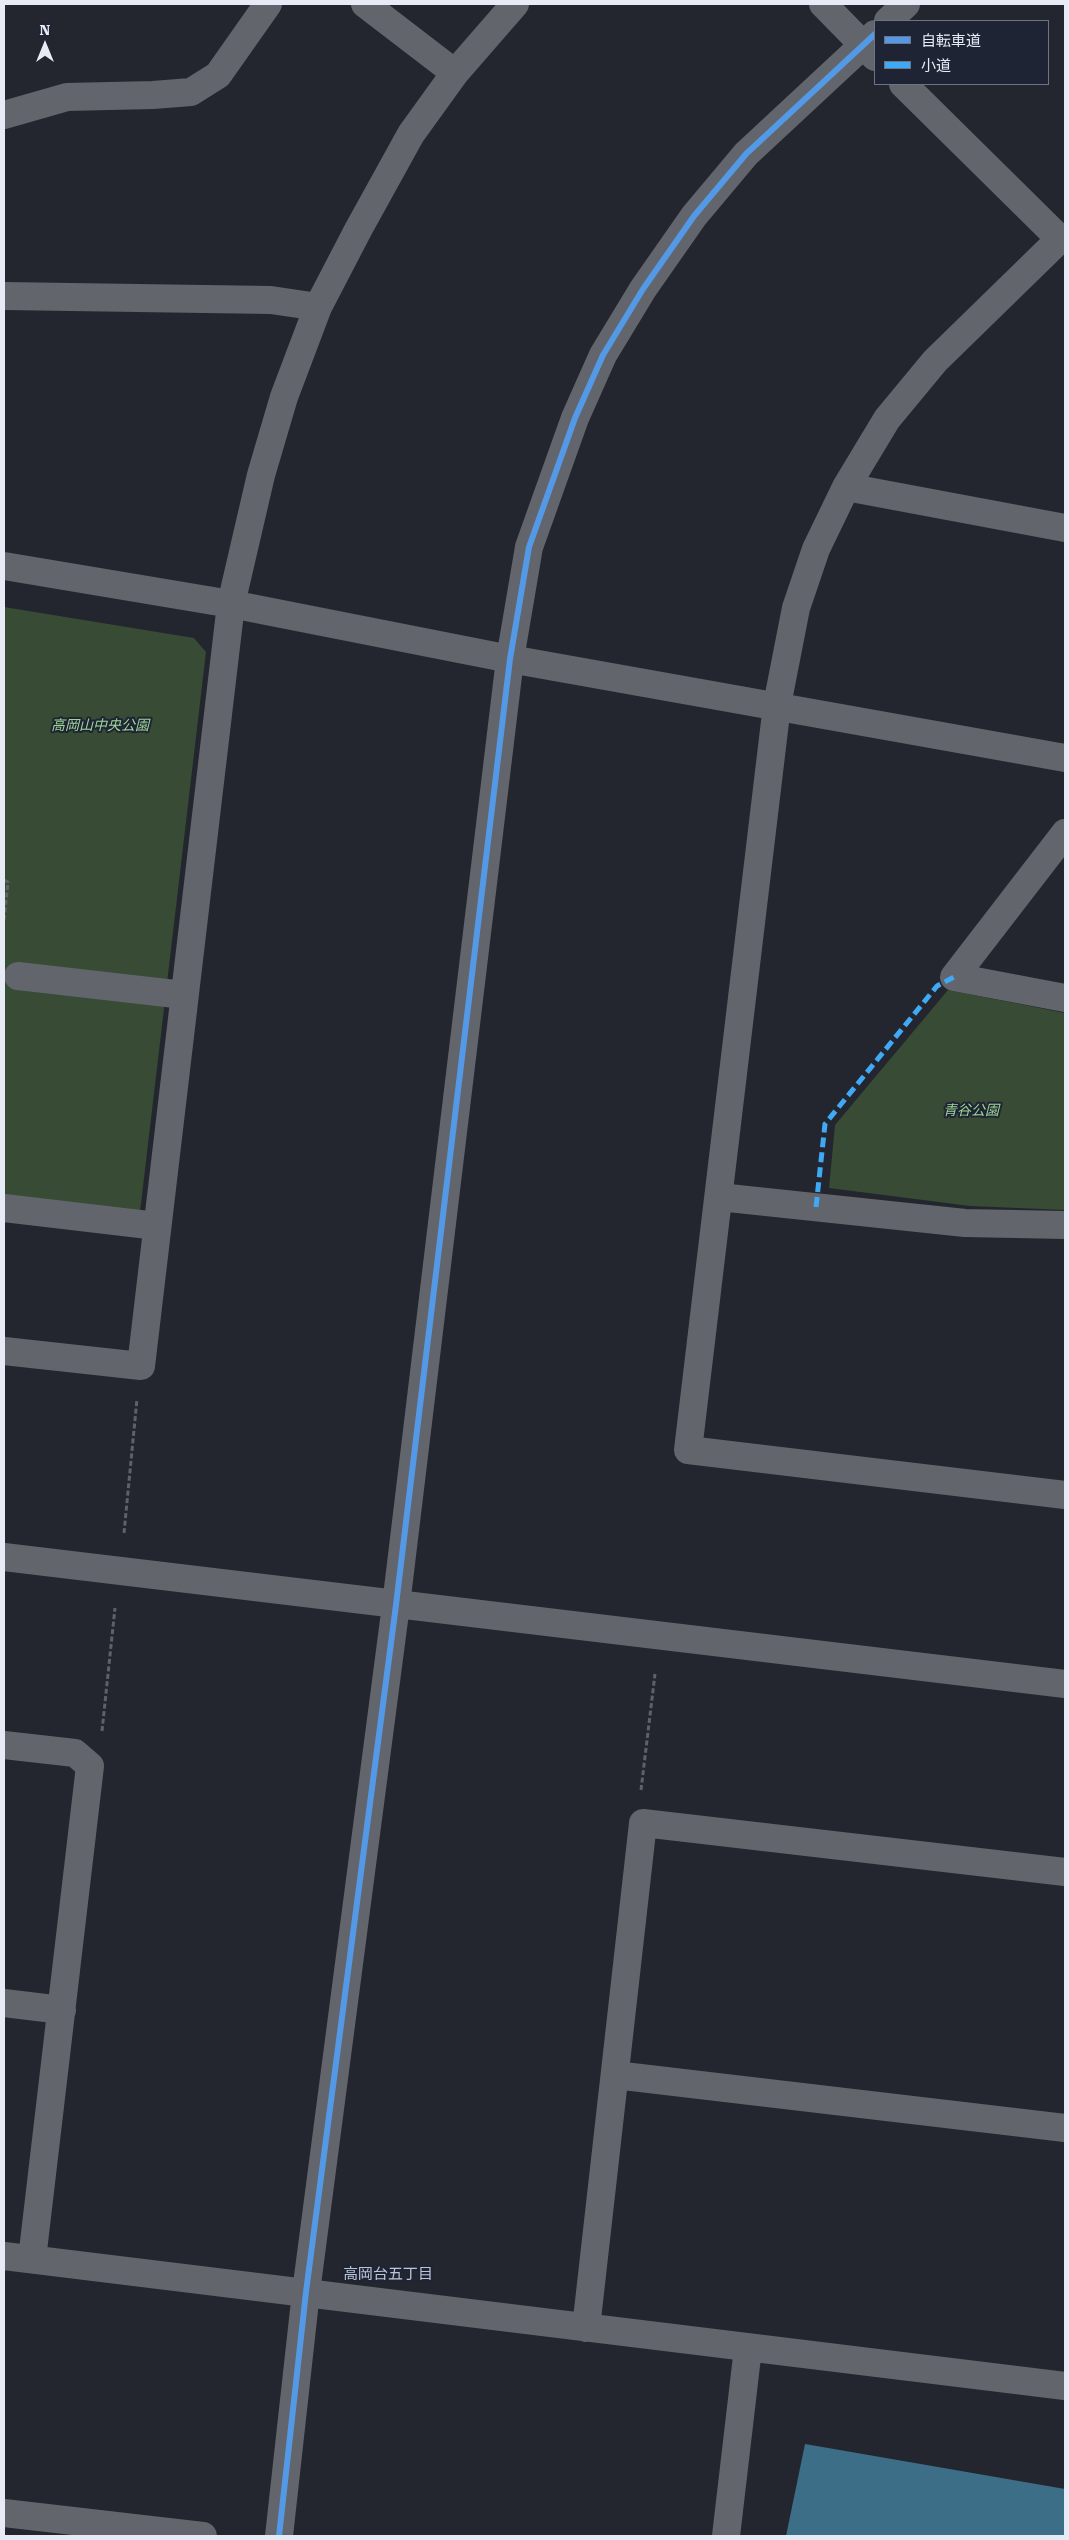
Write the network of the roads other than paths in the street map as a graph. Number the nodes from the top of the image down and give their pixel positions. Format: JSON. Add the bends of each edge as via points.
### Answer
{"nodes":[{"id":1,"x":268,"y":4,"type":"edge"},
{"id":2,"x":365,"y":4,"type":"edge"},
{"id":3,"x":515,"y":4,"type":"edge"},
{"id":4,"x":823,"y":4,"type":"edge"},
{"id":5,"x":906,"y":4,"type":"edge"},
{"id":6,"x":889,"y":20,"type":"edge"},
{"id":7,"x":872,"y":46,"type":"edge"},
{"id":8,"x":456,"y":73,"type":"junction"},
{"id":9,"x":904,"y":85,"type":"edge"},
{"id":10,"x":4,"y":115,"type":"edge"},
{"id":11,"x":1064,"y":238,"type":"edge"},
{"id":12,"x":4,"y":296,"type":"edge"},
{"id":13,"x":318,"y":307,"type":"junction"},
{"id":14,"x":846,"y":487,"type":"junction"},
{"id":15,"x":1065,"y":528,"type":"edge"},
{"id":16,"x":4,"y":566,"type":"edge"},
{"id":17,"x":231,"y":604,"type":"junction"},
{"id":18,"x":510,"y":658,"type":"junction"},
{"id":19,"x":777,"y":705,"type":"junction"},
{"id":20,"x":1065,"y":758,"type":"edge"},
{"id":21,"x":1065,"y":833,"type":"edge"},
{"id":22,"x":18,"y":976,"type":"dead end"},
{"id":23,"x":184,"y":995,"type":"junction"},
{"id":24,"x":1065,"y":998,"type":"edge"},
{"id":25,"x":719,"y":1197,"type":"junction"},
{"id":26,"x":4,"y":1208,"type":"edge"},
{"id":27,"x":1065,"y":1225,"type":"edge"},
{"id":28,"x":157,"y":1226,"type":"junction"},
{"id":29,"x":4,"y":1350,"type":"edge"},
{"id":30,"x":1065,"y":1495,"type":"edge"},
{"id":31,"x":4,"y":1557,"type":"edge"},
{"id":32,"x":396,"y":1605,"type":"junction"},
{"id":33,"x":1065,"y":1684,"type":"edge"},
{"id":34,"x":4,"y":1745,"type":"edge"},
{"id":35,"x":1065,"y":1872,"type":"edge"},
{"id":36,"x":4,"y":2003,"type":"edge"},
{"id":37,"x":62,"y":2010,"type":"junction"},
{"id":38,"x":615,"y":2075,"type":"junction"},
{"id":39,"x":1065,"y":2128,"type":"edge"},
{"id":40,"x":4,"y":2256,"type":"edge"},
{"id":41,"x":32,"y":2260,"type":"junction"},
{"id":42,"x":306,"y":2292,"type":"junction"},
{"id":43,"x":586,"y":2328,"type":"junction"},
{"id":44,"x":748,"y":2348,"type":"junction"},
{"id":45,"x":1065,"y":2386,"type":"edge"},
{"id":46,"x":4,"y":2513,"type":"edge"},
{"id":47,"x":203,"y":2536,"type":"edge"},
{"id":48,"x":279,"y":2536,"type":"edge"},
{"id":49,"x":726,"y":2536,"type":"edge"}],
"edges":[{"from":1,"to":10,"type":"street","via":[[218,75],[191,92],[67,97]]},
{"from":2,"to":8,"type":"street"},
{"from":3,"to":8,"type":"street"},
{"from":4,"to":7,"type":"street"},
{"from":5,"to":6,"type":"street"},
{"from":7,"to":18,"type":"street","via":[[746,154],[694,216],[603,355],[565,442],[529,547]]},
{"from":8,"to":13,"type":"street","via":[[411,134]]},
{"from":9,"to":11,"type":"street"},
{"from":11,"to":14,"type":"street","via":[[934,361],[887,419]]},
{"from":12,"to":13,"type":"street","via":[[272,300]]},
{"from":13,"to":17,"type":"street","via":[[284,397],[261,475]]},
{"from":14,"to":15,"type":"street"},
{"from":14,"to":19,"type":"street","via":[[816,549],[796,608]]},
{"from":16,"to":17,"type":"street"},
{"from":17,"to":18,"type":"street"},
{"from":17,"to":23,"type":"street"},
{"from":18,"to":19,"type":"street"},
{"from":18,"to":32,"type":"street"},
{"from":19,"to":20,"type":"street"},
{"from":19,"to":25,"type":"street"},
{"from":21,"to":24,"type":"street","via":[[954,977]]},
{"from":22,"to":23,"type":"street"},
{"from":23,"to":28,"type":"street"},
{"from":25,"to":27,"type":"street","via":[[965,1223]]},
{"from":25,"to":30,"type":"street","via":[[688,1450]]},
{"from":26,"to":28,"type":"street"},
{"from":28,"to":29,"type":"street","via":[[141,1366]]},
{"from":31,"to":32,"type":"street"},
{"from":32,"to":33,"type":"street"},
{"from":32,"to":42,"type":"street"},
{"from":34,"to":37,"type":"street","via":[[76,1754],[90,1766]]},
{"from":35,"to":38,"type":"street","via":[[643,1823]]},
{"from":36,"to":37,"type":"street"},
{"from":37,"to":41,"type":"street"},
{"from":38,"to":39,"type":"street"},
{"from":38,"to":43,"type":"street"},
{"from":40,"to":41,"type":"street"},
{"from":41,"to":42,"type":"street"},
{"from":42,"to":43,"type":"street"},
{"from":42,"to":48,"type":"street"},
{"from":43,"to":44,"type":"street"},
{"from":44,"to":45,"type":"street"},
{"from":44,"to":49,"type":"street"},
{"from":46,"to":47,"type":"street"}]}
